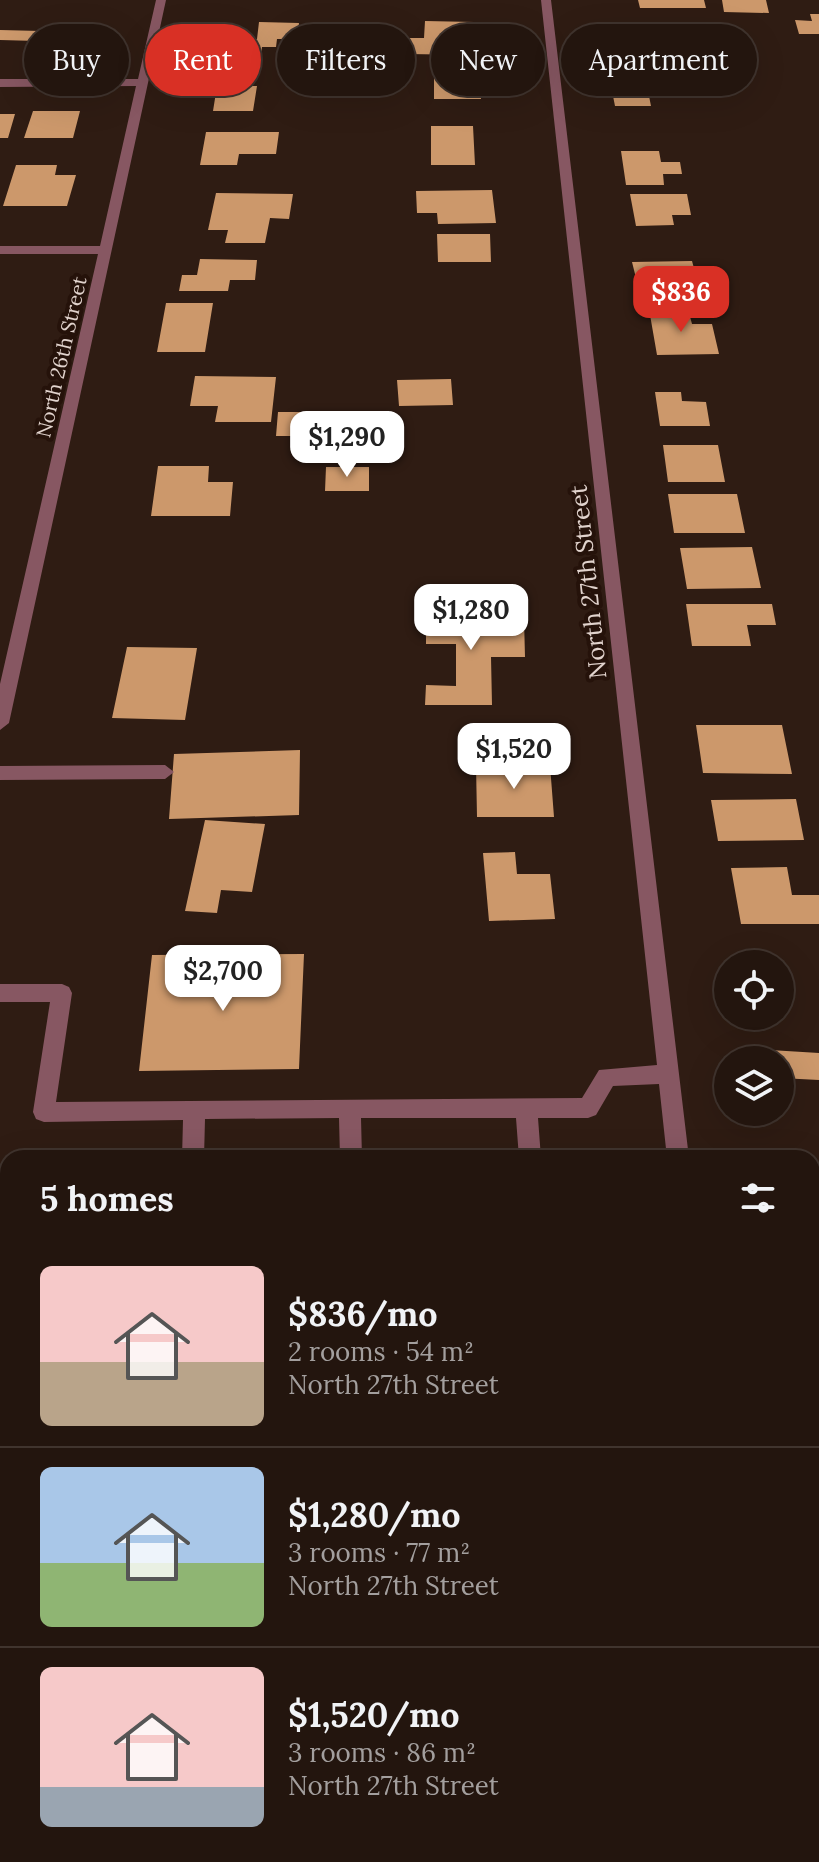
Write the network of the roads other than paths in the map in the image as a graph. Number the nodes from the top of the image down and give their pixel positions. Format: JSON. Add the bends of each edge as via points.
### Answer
{"nodes":[{"id":1,"x":161,"y":0,"type":"edge"},
{"id":2,"x":546,"y":0,"type":"edge"},
{"id":3,"x":143,"y":82,"type":"junction"},
{"id":4,"x":0,"y":83,"type":"edge"},
{"id":5,"x":0,"y":250,"type":"edge"},
{"id":6,"x":105,"y":250,"type":"junction"},
{"id":7,"x":0,"y":723,"type":"edge"},
{"id":8,"x":165,"y":772,"type":"dead end"},
{"id":9,"x":0,"y":773,"type":"edge"},
{"id":10,"x":0,"y":993,"type":"edge"},
{"id":11,"x":668,"y":1074,"type":"junction"},
{"id":12,"x":350,"y":1108,"type":"junction"},
{"id":13,"x":526,"y":1108,"type":"junction"},
{"id":14,"x":194,"y":1110,"type":"junction"},
{"id":15,"x":193,"y":1150,"type":"edge"},
{"id":16,"x":351,"y":1150,"type":"edge"},
{"id":17,"x":529,"y":1150,"type":"edge"},
{"id":18,"x":677,"y":1150,"type":"edge"}],
"edges":[{"from":1,"to":3,"type":"street","name":"North 26th Street"},
{"from":2,"to":11,"type":"street","name":"North 27th Street"},
{"from":3,"to":4,"type":"street"},
{"from":3,"to":6,"type":"street","name":"North 26th Street"},
{"from":5,"to":6,"type":"street"},
{"from":6,"to":7,"type":"street","name":"North 26th Street"},
{"from":8,"to":9,"type":"street"},
{"from":10,"to":14,"type":"street","via":[[62,993],[44,1112]]},
{"from":11,"to":13,"type":"street","via":[[607,1077],[588,1108]]},
{"from":11,"to":18,"type":"street","name":"North 27th Street"},
{"from":12,"to":13,"type":"street"},
{"from":12,"to":14,"type":"street"},
{"from":12,"to":16,"type":"street"},
{"from":13,"to":17,"type":"street"},
{"from":14,"to":15,"type":"street"}]}
